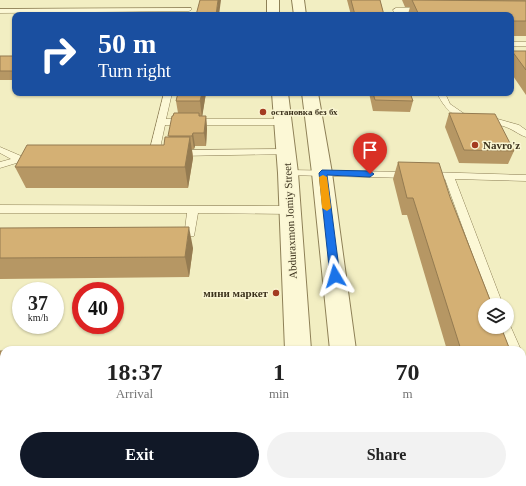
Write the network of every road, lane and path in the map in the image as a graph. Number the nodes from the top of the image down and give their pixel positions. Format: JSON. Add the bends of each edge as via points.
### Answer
{"nodes":[{"id":1,"x":192,"y":0,"type":"edge"},
{"id":2,"x":273,"y":0,"type":"edge"},
{"id":3,"x":298,"y":0,"type":"edge"},
{"id":4,"x":426,"y":10,"type":"edge"},
{"id":5,"x":0,"y":12,"type":"edge"},
{"id":6,"x":188,"y":12,"type":"edge"},
{"id":7,"x":273,"y":12,"type":"edge"},
{"id":8,"x":300,"y":12,"type":"edge"},
{"id":9,"x":397,"y":12,"type":"edge"},
{"id":10,"x":514,"y":44,"type":"edge"},
{"id":11,"x":526,"y":44,"type":"edge"},
{"id":12,"x":167,"y":96,"type":"edge"},
{"id":13,"x":280,"y":96,"type":"edge"},
{"id":14,"x":310,"y":96,"type":"edge"},
{"id":15,"x":442,"y":96,"type":"edge"},
{"id":16,"x":161,"y":122,"type":"junction"},
{"id":17,"x":283,"y":122,"type":"junction"},
{"id":18,"x":526,"y":134,"type":"edge"},
{"id":19,"x":0,"y":150,"type":"edge"},
{"id":20,"x":286,"y":152,"type":"junction"},
{"id":21,"x":43,"y":154,"type":"edge"},
{"id":22,"x":20,"y":159,"type":"junction"},
{"id":23,"x":0,"y":165,"type":"edge"},
{"id":24,"x":288,"y":173,"type":"junction"},
{"id":25,"x":322,"y":173,"type":"junction"},
{"id":26,"x":449,"y":176,"type":"junction"},
{"id":27,"x":526,"y":178,"type":"edge"},
{"id":28,"x":0,"y":209,"type":"edge"},
{"id":29,"x":193,"y":210,"type":"junction"},
{"id":30,"x":290,"y":210,"type":"junction"},
{"id":31,"x":167,"y":233,"type":"edge"},
{"id":32,"x":494,"y":298,"type":"edge"},
{"id":33,"x":508,"y":334,"type":"edge"},
{"id":34,"x":298,"y":346,"type":"edge"},
{"id":35,"x":343,"y":346,"type":"edge"},
{"id":36,"x":513,"y":346,"type":"edge"}],
"edges":[{"from":1,"to":6,"type":"lane"},
{"from":2,"to":7,"type":"street"},
{"from":3,"to":8,"type":"street"},
{"from":4,"to":9,"type":"lane","via":[[396,10]]},
{"from":5,"to":6,"type":"lane"},
{"from":10,"to":11,"type":"lane"},
{"from":12,"to":16,"type":"lane"},
{"from":13,"to":17,"type":"street","name":"Abduraxmon Jomiy Street"},
{"from":14,"to":25,"type":"street"},
{"from":15,"to":18,"type":"lane","via":[[447,105],[464,117],[491,120],[516,127]]},
{"from":16,"to":17,"type":"lane"},
{"from":16,"to":20,"type":"lane","via":[[158,153]]},
{"from":17,"to":20,"type":"street","name":"Abduraxmon Jomiy Street"},
{"from":19,"to":22,"type":"lane"},
{"from":20,"to":24,"type":"street","name":"Abduraxmon Jomiy Street"},
{"from":21,"to":22,"type":"lane"},
{"from":22,"to":23,"type":"lane"},
{"from":24,"to":25,"type":"lane"},
{"from":24,"to":30,"type":"street","name":"Abduraxmon Jomiy Street"},
{"from":25,"to":26,"type":"lane"},
{"from":25,"to":35,"type":"street"},
{"from":26,"to":27,"type":"lane"},
{"from":26,"to":32,"type":"lane"},
{"from":28,"to":29,"type":"lane"},
{"from":29,"to":30,"type":"lane"},
{"from":29,"to":31,"type":"lane","via":[[190,233]]},
{"from":30,"to":34,"type":"street","name":"Abduraxmon Jomiy Street"},
{"from":33,"to":36,"type":"lane"}]}
